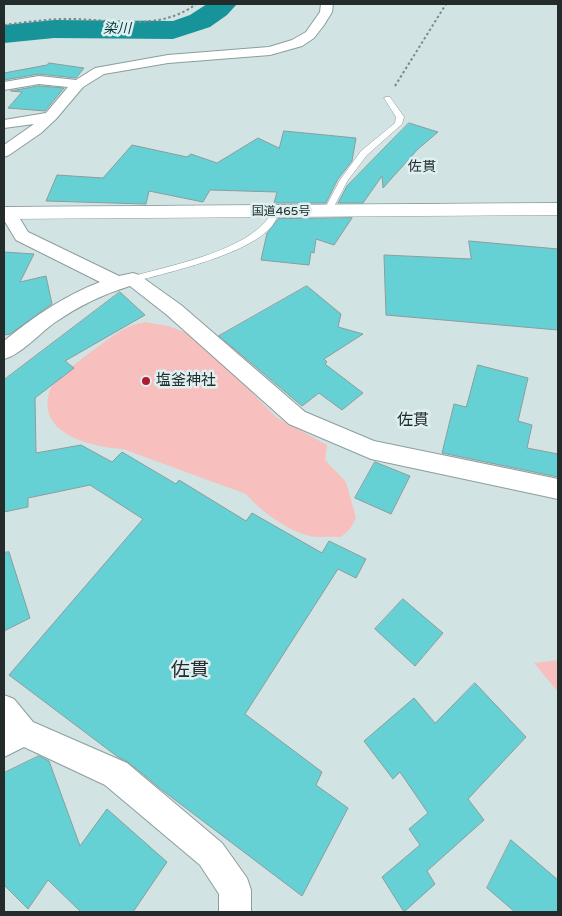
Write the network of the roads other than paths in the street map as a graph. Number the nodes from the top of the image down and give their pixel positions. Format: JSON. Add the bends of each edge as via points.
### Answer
{"nodes":[{"id":1,"x":326,"y":4,"type":"edge"},
{"id":2,"x":78,"y":84,"type":"junction"},
{"id":3,"x":4,"y":86,"type":"edge"},
{"id":4,"x":388,"y":98,"type":"road end"},
{"id":5,"x":51,"y":116,"type":"junction"},
{"id":6,"x":4,"y":124,"type":"edge"},
{"id":7,"x":4,"y":152,"type":"edge"},
{"id":8,"x":558,"y":209,"type":"edge"},
{"id":9,"x":275,"y":212,"type":"junction"},
{"id":10,"x":327,"y":212,"type":"junction"},
{"id":11,"x":6,"y":213,"type":"edge"},
{"id":12,"x":125,"y":281,"type":"junction"},
{"id":13,"x":4,"y":352,"type":"edge"},
{"id":14,"x":558,"y":489,"type":"edge"},
{"id":15,"x":4,"y":709,"type":"edge"},
{"id":16,"x":14,"y":738,"type":"edge"},
{"id":17,"x":235,"y":912,"type":"edge"}],
"edges":[{"from":1,"to":2,"type":"street","via":[[326,12],[320,22],[310,35],[297,43],[250,54],[168,59],[100,71]]},
{"from":2,"to":3,"type":"street","via":[[39,80]]},
{"from":2,"to":5,"type":"street"},
{"from":4,"to":10,"type":"lane","via":[[400,117],[398,124],[364,153],[344,180]]},
{"from":5,"to":6,"type":"street"},
{"from":5,"to":7,"type":"street"},
{"from":8,"to":10,"type":"highway","name":"国道465号"},
{"from":9,"to":10,"type":"highway","name":"国道465号"},
{"from":9,"to":11,"type":"highway","name":"国道465号"},
{"from":9,"to":12,"type":"lane","via":[[269,224],[254,236],[200,260]]},
{"from":11,"to":12,"type":"street","via":[[22,236]]},
{"from":12,"to":13,"type":"street","via":[[70,302]]},
{"from":12,"to":14,"type":"street","via":[[174,310],[297,418],[371,450]]},
{"from":15,"to":16,"type":"street"},
{"from":16,"to":17,"type":"street","via":[[116,774],[211,854],[235,890]]}]}
